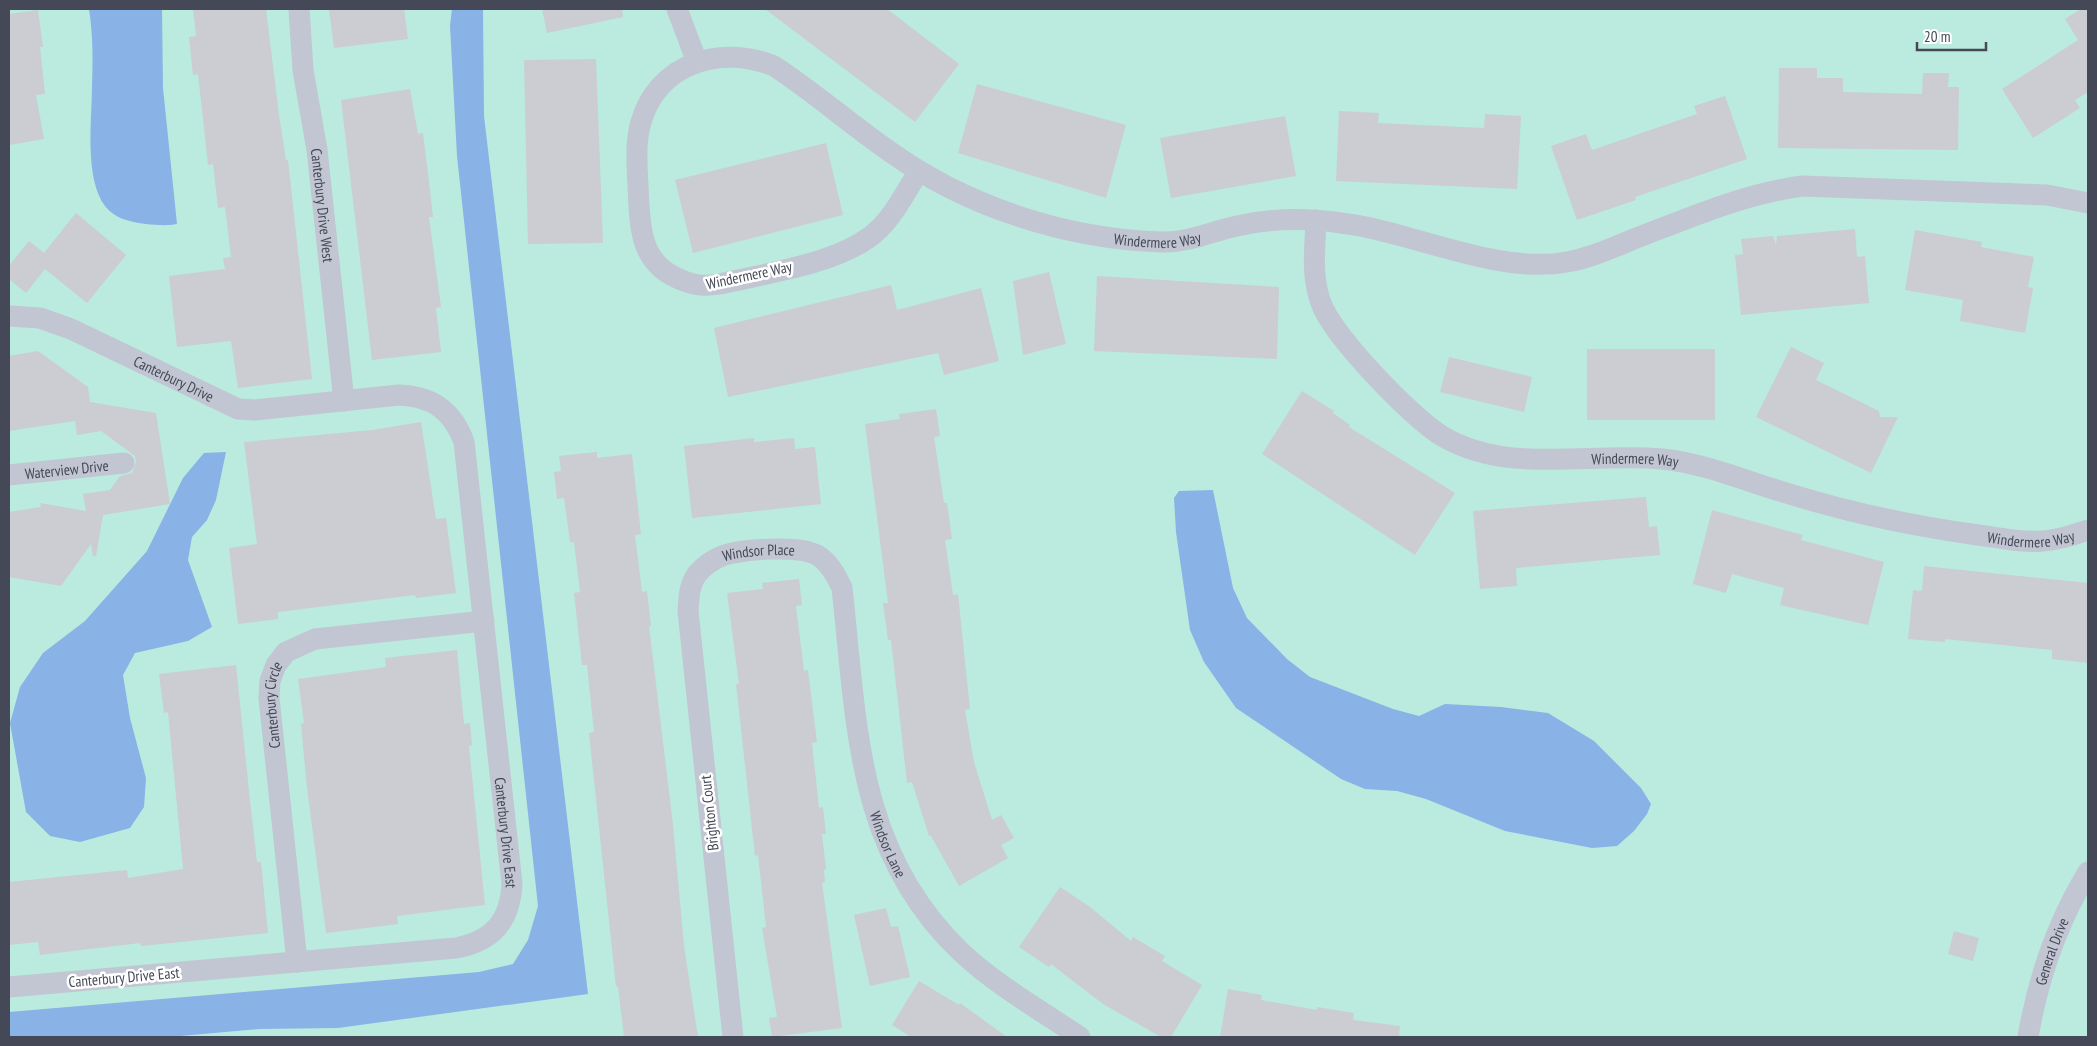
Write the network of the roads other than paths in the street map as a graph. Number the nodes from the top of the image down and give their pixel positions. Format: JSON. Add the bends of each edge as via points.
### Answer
{"nodes":[{"id":1,"x":298,"y":9,"type":"edge"},
{"id":2,"x":677,"y":9,"type":"edge"},
{"id":3,"x":697,"y":62,"type":"junction"},
{"id":4,"x":919,"y":171,"type":"junction"},
{"id":5,"x":2088,"y":202,"type":"edge"},
{"id":6,"x":1316,"y":220,"type":"junction"},
{"id":7,"x":9,"y":316,"type":"edge"},
{"id":8,"x":344,"y":401,"type":"junction"},
{"id":9,"x":124,"y":464,"type":"dead end"},
{"id":10,"x":9,"y":475,"type":"edge"},
{"id":11,"x":2088,"y":530,"type":"edge"},
{"id":12,"x":835,"y":572,"type":"joint"},
{"id":13,"x":690,"y":590,"type":"joint"},
{"id":14,"x":484,"y":620,"type":"junction"},
{"id":15,"x":2088,"y":872,"type":"edge"},
{"id":16,"x":297,"y":962,"type":"junction"},
{"id":17,"x":9,"y":987,"type":"edge"},
{"id":18,"x":733,"y":1037,"type":"edge"},
{"id":19,"x":1080,"y":1037,"type":"edge"},
{"id":20,"x":2028,"y":1037,"type":"edge"}],
"edges":[{"from":1,"to":8,"type":"street","name":"Canterbury Drive West"},
{"from":2,"to":3,"type":"street"},
{"from":3,"to":4,"type":"street","name":"Windermere Way","via":[[742,56],[774,66]]},
{"from":3,"to":4,"type":"street","name":"Windermere Way","via":[[669,79],[657,92],[642,121],[637,153],[640,228],[644,244],[662,270],[689,284],[720,284],[845,252],[890,218]]},
{"from":4,"to":6,"type":"street","name":"Windermere Way","via":[[1015,215],[1111,238],[1180,241],[1239,225],[1277,220]]},
{"from":5,"to":6,"type":"street","name":"Windermere Way","via":[[2047,195],[1802,186],[1745,198],[1583,259],[1546,264],[1509,262],[1348,224]]},
{"from":6,"to":11,"type":"street","name":"Windermere Way","via":[[1314,271],[1321,304],[1329,321],[1347,345],[1415,414],[1442,436],[1470,450],[1504,458],[1670,460],[1694,464],[1821,504],[1893,521],[2023,541],[2058,539]]},
{"from":7,"to":8,"type":"street","name":"Canterbury Drive","via":[[40,318],[63,326],[238,409]]},
{"from":8,"to":14,"type":"street","name":"Canterbury Drive East","via":[[415,395],[438,404],[459,427],[464,442]]},
{"from":9,"to":10,"type":"street","name":"Waterview Drive"},
{"from":12,"to":13,"type":"street","name":"Windsor Place","via":[[818,555],[802,549],[785,548],[724,556],[709,563],[697,575]]},
{"from":12,"to":19,"type":"street","name":"Windsor Lane","via":[[842,588],[860,748],[869,795],[882,835],[902,878],[934,923],[961,952],[998,982]]},
{"from":13,"to":18,"type":"street","name":"Brighton Court","via":[[688,611]]},
{"from":14,"to":16,"type":"street","name":"Canterbury Circle","via":[[315,639],[286,652],[276,665],[270,681],[269,698]]},
{"from":14,"to":16,"type":"street","name":"Canterbury Drive East","via":[[512,884],[506,914],[486,938],[472,945]]},
{"from":15,"to":20,"type":"street","name":"General Drive","via":[[2048,953],[2033,1004]]},
{"from":16,"to":17,"type":"street","name":"Canterbury Drive East"}]}
